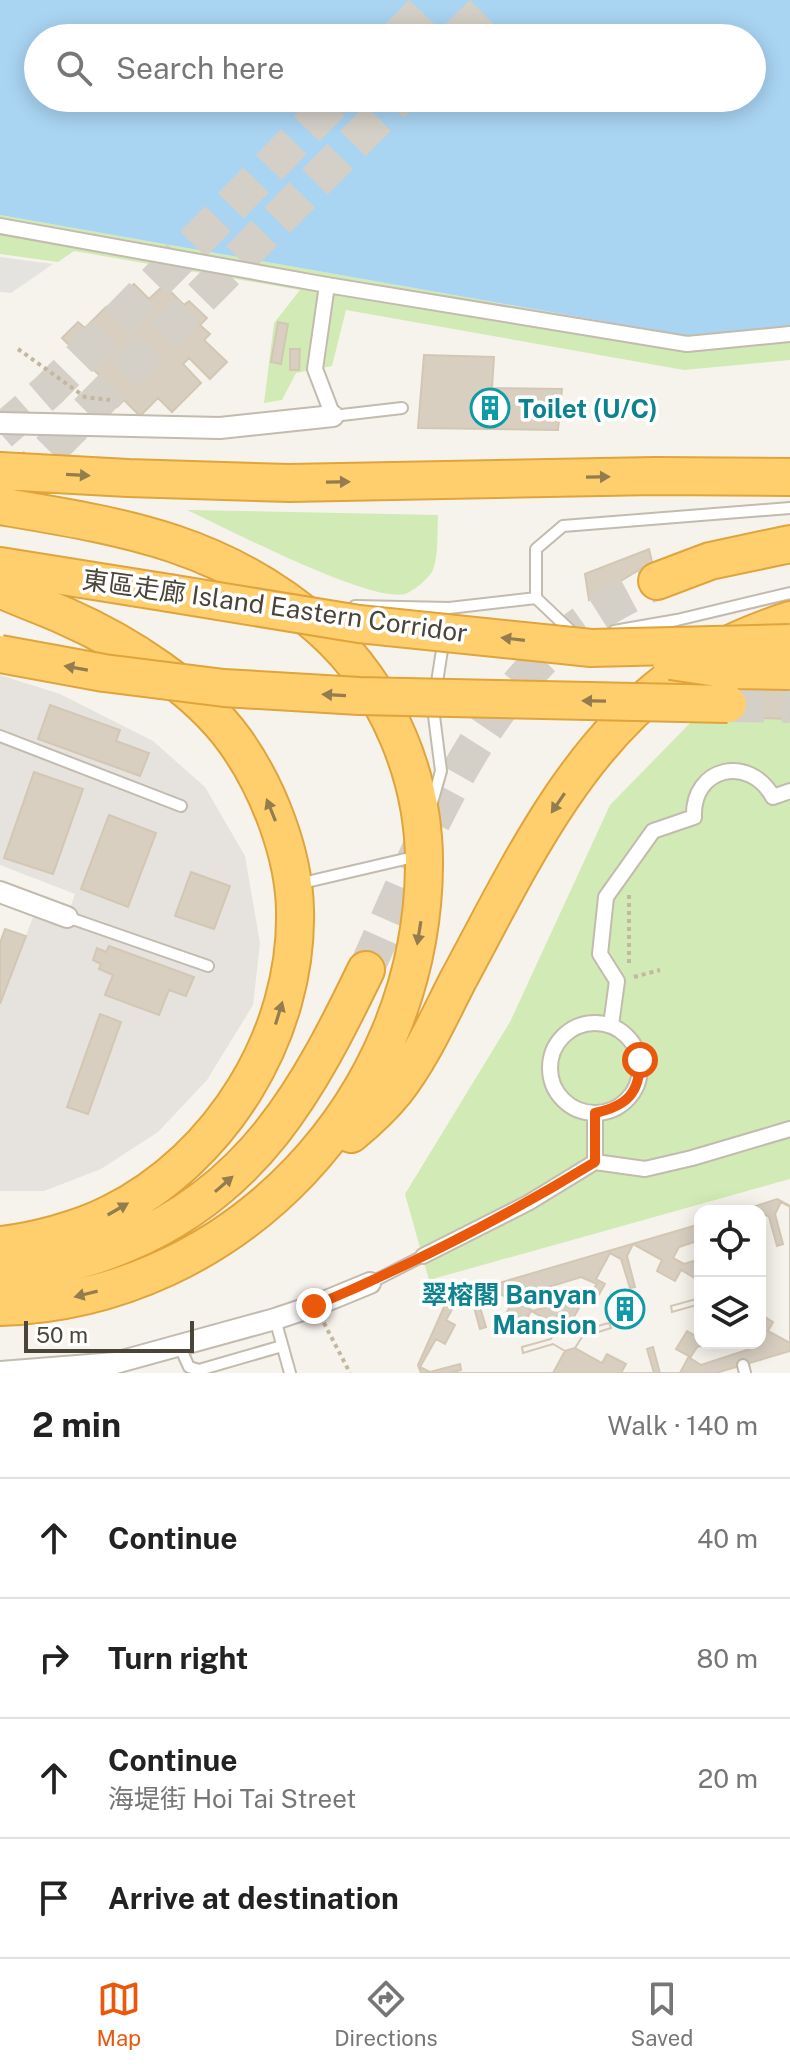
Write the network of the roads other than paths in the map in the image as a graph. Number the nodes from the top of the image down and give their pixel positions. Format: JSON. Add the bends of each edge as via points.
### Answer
{"nodes":[{"id":1,"x":0,"y":226,"type":"edge"},
{"id":2,"x":327,"y":285,"type":"junction"},
{"id":3,"x":790,"y":334,"type":"edge"},
{"id":4,"x":402,"y":408,"type":"dead end"},
{"id":5,"x":333,"y":416,"type":"junction"},
{"id":6,"x":0,"y":423,"type":"edge"},
{"id":7,"x":790,"y":459,"type":"edge"},
{"id":8,"x":0,"y":471,"type":"edge"},
{"id":9,"x":655,"y":476,"type":"junction"},
{"id":10,"x":790,"y":477,"type":"edge"},
{"id":11,"x":0,"y":506,"type":"edge"},
{"id":12,"x":790,"y":508,"type":"edge"},
{"id":13,"x":790,"y":544,"type":"edge"},
{"id":14,"x":0,"y":566,"type":"edge"},
{"id":15,"x":657,"y":581,"type":"tunnel mouth"},
{"id":16,"x":0,"y":589,"type":"edge"},
{"id":17,"x":790,"y":593,"type":"edge"},
{"id":18,"x":536,"y":598,"type":"junction"},
{"id":19,"x":339,"y":606,"type":"dead end"},
{"id":20,"x":449,"y":608,"type":"junction"},
{"id":21,"x":790,"y":620,"type":"edge"},
{"id":22,"x":596,"y":639,"type":"junction"},
{"id":23,"x":790,"y":643,"type":"edge"},
{"id":24,"x":0,"y":654,"type":"edge"},
{"id":25,"x":790,"y":671,"type":"edge"},
{"id":26,"x":728,"y":704,"type":"tunnel mouth"},
{"id":27,"x":0,"y":736,"type":"edge"},
{"id":28,"x":790,"y":791,"type":"edge"},
{"id":29,"x":181,"y":806,"type":"dead end"},
{"id":30,"x":424,"y":844,"type":"junction"},
{"id":31,"x":293,"y":885,"type":"junction"},
{"id":32,"x":0,"y":892,"type":"edge"},
{"id":33,"x":67,"y":917,"type":"joint"},
{"id":34,"x":208,"y":966,"type":"dead end"},
{"id":35,"x":366,"y":970,"type":"tunnel mouth"},
{"id":36,"x":611,"y":1025,"type":"junction"},
{"id":37,"x":595,"y":1113,"type":"junction"},
{"id":38,"x":790,"y":1129,"type":"edge"},
{"id":39,"x":595,"y":1162,"type":"junction"},
{"id":40,"x":297,"y":1174,"type":"junction"},
{"id":41,"x":0,"y":1245,"type":"edge"},
{"id":42,"x":423,"y":1256,"type":"joint"},
{"id":43,"x":0,"y":1272,"type":"edge"},
{"id":44,"x":370,"y":1283,"type":"joint"},
{"id":45,"x":0,"y":1307,"type":"edge"},
{"id":46,"x":275,"y":1319,"type":"junction"},
{"id":47,"x":179,"y":1345,"type":"junction"},
{"id":48,"x":282,"y":1346,"type":"junction"},
{"id":49,"x":116,"y":1368,"type":"edge"},
{"id":50,"x":0,"y":1372,"type":"edge"},
{"id":51,"x":290,"y":1373,"type":"edge"}],
"edges":[{"from":1,"to":2,"type":"street"},
{"from":2,"to":3,"type":"street","via":[[687,344]]},
{"from":2,"to":5,"type":"street","via":[[315,369]]},
{"from":4,"to":5,"type":"lane"},
{"from":5,"to":6,"type":"street","via":[[220,428]]},
{"from":7,"to":9,"type":"highway"},
{"from":8,"to":9,"type":"highway","one_way":true,"via":[[289,483]]},
{"from":9,"to":10,"type":"highway"},
{"from":11,"to":30,"type":"highway","via":[[143,533],[219,560],[308,605],[386,712],[411,772]]},
{"from":12,"to":18,"type":"lane","via":[[563,526],[536,549]]},
{"from":13,"to":15,"type":"highway","via":[[710,561]]},
{"from":22,"to":14,"type":"highway","name":"東區走廊 Island Eastern Corridor","one_way":true,"bridge":true,"via":[[359,624]]},
{"from":31,"to":16,"type":"highway","one_way":true,"via":[[256,773],[210,712],[180,683],[134,654]]},
{"from":17,"to":22,"type":"lane"},
{"from":18,"to":20,"type":"lane"},
{"from":18,"to":22,"type":"lane","via":[[578,638]]},
{"from":19,"to":20,"type":"lane"},
{"from":20,"to":30,"type":"lane","via":[[433,708],[441,771]]},
{"from":21,"to":40,"type":"highway","one_way":true,"via":[[693,664],[625,719],[543,826],[395,1091],[333,1150]]},
{"from":22,"to":23,"type":"highway","name":"東區走廊 Island Eastern Corridor","bridge":true},
{"from":22,"to":25,"type":"highway","bridge":true,"via":[[730,670]]},
{"from":26,"to":24,"type":"highway","one_way":true,"bridge":true,"via":[[238,689],[156,681]]},
{"from":27,"to":29,"type":"lane"},
{"from":28,"to":36,"type":"street","via":[[773,797],[751,774],[717,774],[697,796],[694,817],[653,831],[606,897],[600,954],[617,981]]},
{"from":30,"to":31,"type":"lane"},
{"from":30,"to":40,"type":"highway","one_way":true,"via":[[421,921],[394,1028],[359,1095]]},
{"from":41,"to":31,"type":"highway","one_way":true,"via":[[109,1215],[184,1163],[207,1140],[262,1060],[282,1003],[295,925]]},
{"from":32,"to":33,"type":"street"},
{"from":33,"to":34,"type":"lane"},
{"from":43,"to":35,"type":"highway","one_way":true,"via":[[55,1266],[108,1251],[169,1223],[213,1193],[251,1158],[293,1105]]},
{"from":36,"to":37,"type":"street","via":[[635,1045],[640,1076],[625,1102]]},
{"from":36,"to":37,"type":"street","via":[[597,1022],[569,1030],[558,1040],[549,1067],[551,1081],[568,1105]]},
{"from":37,"to":39,"type":"street"},
{"from":38,"to":39,"type":"street","via":[[645,1169]]},
{"from":39,"to":42,"type":"street"},
{"from":40,"to":45,"type":"highway","one_way":true,"via":[[236,1227],[151,1273],[64,1300]]},
{"from":42,"to":44,"type":"lane"},
{"from":44,"to":46,"type":"street"},
{"from":46,"to":47,"type":"street"},
{"from":46,"to":48,"type":"lane"},
{"from":47,"to":48,"type":"lane","via":[[189,1367],[199,1370]]},
{"from":47,"to":49,"type":"street"},
{"from":48,"to":51,"type":"lane"},
{"from":49,"to":50,"type":"street"}]}
